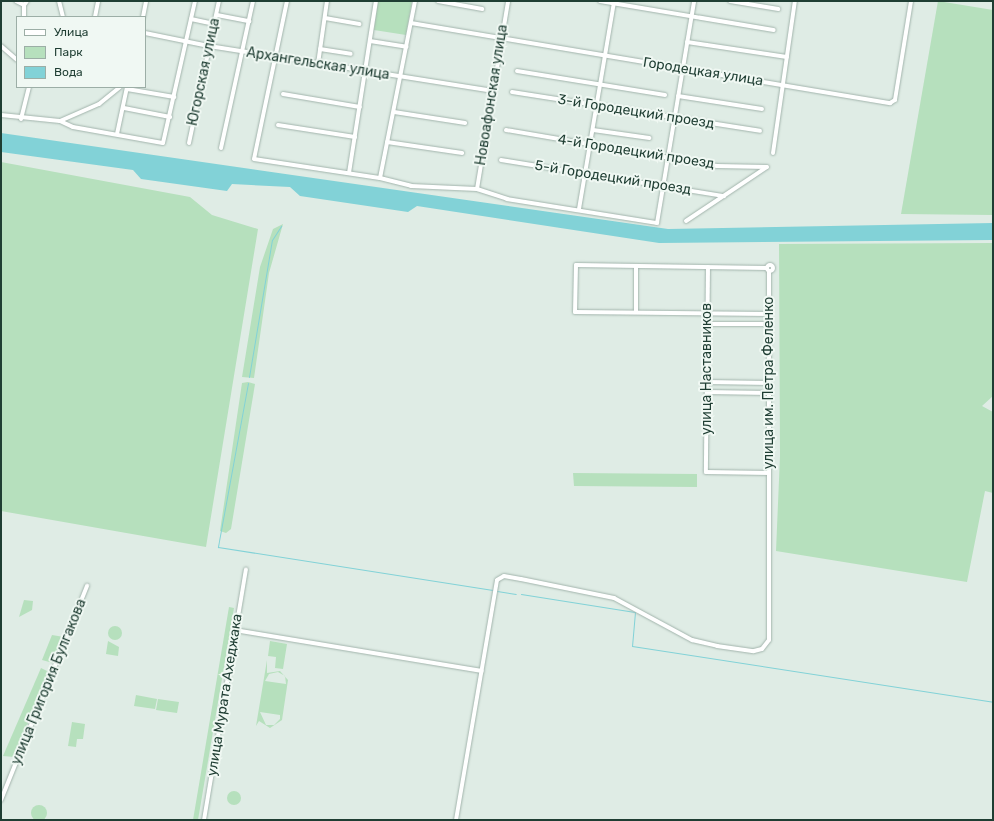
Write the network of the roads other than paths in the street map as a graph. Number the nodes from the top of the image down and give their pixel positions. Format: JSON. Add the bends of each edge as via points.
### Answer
{"nodes":[{"id":1,"x":16,"y":1,"type":"edge"},
{"id":2,"x":27,"y":1,"type":"edge"},
{"id":3,"x":59,"y":1,"type":"edge"},
{"id":4,"x":98,"y":1,"type":"edge"},
{"id":5,"x":146,"y":1,"type":"edge"},
{"id":6,"x":195,"y":1,"type":"edge"},
{"id":7,"x":219,"y":1,"type":"edge"},
{"id":8,"x":253,"y":1,"type":"edge"},
{"id":9,"x":288,"y":1,"type":"edge"},
{"id":10,"x":328,"y":1,"type":"edge"},
{"id":11,"x":376,"y":1,"type":"edge"},
{"id":12,"x":415,"y":1,"type":"edge"},
{"id":13,"x":438,"y":1,"type":"edge"},
{"id":14,"x":508,"y":1,"type":"edge"},
{"id":15,"x":600,"y":1,"type":"edge"},
{"id":16,"x":694,"y":1,"type":"edge"},
{"id":17,"x":730,"y":1,"type":"edge"},
{"id":18,"x":795,"y":1,"type":"edge"},
{"id":19,"x":911,"y":1,"type":"edge"},
{"id":20,"x":614,"y":2,"type":"edge"},
{"id":21,"x":24,"y":5,"type":"junction"},
{"id":22,"x":482,"y":9,"type":"dead end"},
{"id":23,"x":778,"y":9,"type":"dead end"},
{"id":24,"x":217,"y":15,"type":"junction"},
{"id":25,"x":24,"y":16,"type":"edge"},
{"id":26,"x":63,"y":16,"type":"edge"},
{"id":27,"x":95,"y":16,"type":"edge"},
{"id":28,"x":143,"y":16,"type":"edge"},
{"id":29,"x":691,"y":16,"type":"junction"},
{"id":30,"x":325,"y":18,"type":"junction"},
{"id":31,"x":191,"y":19,"type":"junction"},
{"id":32,"x":249,"y":21,"type":"junction"},
{"id":33,"x":411,"y":23,"type":"junction"},
{"id":34,"x":215,"y":24,"type":"junction"},
{"id":35,"x":359,"y":24,"type":"dead end"},
{"id":36,"x":774,"y":30,"type":"dead end"},
{"id":37,"x":146,"y":32,"type":"edge"},
{"id":38,"x":502,"y":38,"type":"junction"},
{"id":39,"x":370,"y":40,"type":"junction"},
{"id":40,"x":186,"y":41,"type":"junction"},
{"id":41,"x":687,"y":42,"type":"junction"},
{"id":42,"x":1,"y":46,"type":"edge"},
{"id":43,"x":209,"y":46,"type":"junction"},
{"id":44,"x":407,"y":46,"type":"junction"},
{"id":45,"x":320,"y":48,"type":"junction"},
{"id":46,"x":242,"y":52,"type":"junction"},
{"id":47,"x":351,"y":54,"type":"dead end"},
{"id":48,"x":606,"y":56,"type":"junction"},
{"id":49,"x":276,"y":57,"type":"junction"},
{"id":50,"x":787,"y":57,"type":"junction"},
{"id":51,"x":16,"y":59,"type":"edge"},
{"id":52,"x":318,"y":64,"type":"junction"},
{"id":53,"x":683,"y":68,"type":"junction"},
{"id":54,"x":517,"y":71,"type":"dead end"},
{"id":55,"x":365,"y":72,"type":"junction"},
{"id":56,"x":401,"y":77,"type":"junction"},
{"id":57,"x":601,"y":85,"type":"junction"},
{"id":58,"x":782,"y":85,"type":"junction"},
{"id":59,"x":28,"y":88,"type":"edge"},
{"id":60,"x":119,"y":88,"type":"edge"},
{"id":61,"x":127,"y":88,"type":"edge"},
{"id":62,"x":493,"y":91,"type":"junction"},
{"id":63,"x":512,"y":92,"type":"dead end"},
{"id":64,"x":283,"y":94,"type":"dead end"},
{"id":65,"x":665,"y":95,"type":"dead end"},
{"id":66,"x":678,"y":96,"type":"junction"},
{"id":67,"x":174,"y":97,"type":"junction"},
{"id":68,"x":598,"y":106,"type":"junction"},
{"id":69,"x":360,"y":107,"type":"junction"},
{"id":70,"x":124,"y":108,"type":"junction"},
{"id":71,"x":762,"y":109,"type":"dead end"},
{"id":72,"x":394,"y":112,"type":"junction"},
{"id":73,"x":1,"y":115,"type":"edge"},
{"id":74,"x":170,"y":117,"type":"junction"},
{"id":75,"x":674,"y":118,"type":"junction"},
{"id":76,"x":21,"y":119,"type":"junction"},
{"id":77,"x":60,"y":121,"type":"junction"},
{"id":78,"x":465,"y":123,"type":"dead end"},
{"id":79,"x":278,"y":124,"type":"dead end"},
{"id":80,"x":506,"y":130,"type":"dead end"},
{"id":81,"x":593,"y":130,"type":"junction"},
{"id":82,"x":760,"y":131,"type":"dead end"},
{"id":83,"x":117,"y":134,"type":"junction"},
{"id":84,"x":355,"y":137,"type":"junction"},
{"id":85,"x":649,"y":138,"type":"dead end"},
{"id":86,"x":387,"y":142,"type":"junction"},
{"id":87,"x":189,"y":143,"type":"dead end"},
{"id":88,"x":591,"y":144,"type":"junction"},
{"id":89,"x":221,"y":148,"type":"dead end"},
{"id":90,"x":773,"y":153,"type":"dead end"},
{"id":91,"x":462,"y":154,"type":"dead end"},
{"id":92,"x":668,"y":156,"type":"junction"},
{"id":93,"x":501,"y":160,"type":"dead end"},
{"id":94,"x":349,"y":173,"type":"junction"},
{"id":95,"x":586,"y":173,"type":"junction"},
{"id":96,"x":380,"y":178,"type":"junction"},
{"id":97,"x":663,"y":186,"type":"junction"},
{"id":98,"x":477,"y":189,"type":"junction"},
{"id":99,"x":724,"y":196,"type":"junction"},
{"id":100,"x":579,"y":209,"type":"junction"},
{"id":101,"x":686,"y":222,"type":"dead end"},
{"id":102,"x":636,"y":266,"type":"junction"},
{"id":103,"x":708,"y":267,"type":"junction"},
{"id":104,"x":636,"y":312,"type":"junction"},
{"id":105,"x":707,"y":314,"type":"junction"},
{"id":106,"x":769,"y":314,"type":"junction"},
{"id":107,"x":707,"y":324,"type":"junction"},
{"id":108,"x":769,"y":324,"type":"junction"},
{"id":109,"x":707,"y":382,"type":"junction"},
{"id":110,"x":769,"y":383,"type":"junction"},
{"id":111,"x":707,"y":392,"type":"junction"},
{"id":112,"x":769,"y":393,"type":"junction"},
{"id":113,"x":769,"y":472,"type":"junction"},
{"id":114,"x":246,"y":569,"type":"dead end"},
{"id":115,"x":87,"y":586,"type":"dead end"},
{"id":116,"x":235,"y":630,"type":"junction"},
{"id":117,"x":482,"y":671,"type":"junction"},
{"id":118,"x":1,"y":800,"type":"edge"},
{"id":119,"x":204,"y":820,"type":"edge"},
{"id":120,"x":456,"y":820,"type":"edge"}],
"edges":[{"from":1,"to":21,"type":"street"},
{"from":2,"to":21,"type":"street"},
{"from":3,"to":26,"type":"street"},
{"from":4,"to":27,"type":"street"},
{"from":5,"to":28,"type":"street"},
{"from":6,"to":31,"type":"street"},
{"from":7,"to":24,"type":"street","name":"Югорская улица"},
{"from":8,"to":32,"type":"street"},
{"from":9,"to":49,"type":"street"},
{"from":10,"to":30,"type":"street"},
{"from":11,"to":39,"type":"street"},
{"from":12,"to":33,"type":"street"},
{"from":13,"to":22,"type":"street"},
{"from":14,"to":38,"type":"street","name":"Новоафонская улица"},
{"from":15,"to":20,"type":"street"},
{"from":16,"to":29,"type":"street"},
{"from":17,"to":23,"type":"street"},
{"from":18,"to":50,"type":"street"},
{"from":19,"to":58,"type":"street","name":"Городецкая улица","via":[[893,102]]},
{"from":20,"to":29,"type":"street"},
{"from":20,"to":48,"type":"street"},
{"from":21,"to":25,"type":"street"},
{"from":24,"to":32,"type":"street"},
{"from":24,"to":34,"type":"street","name":"Югорская улица"},
{"from":29,"to":36,"type":"street"},
{"from":29,"to":41,"type":"street"},
{"from":30,"to":35,"type":"street"},
{"from":30,"to":45,"type":"street"},
{"from":31,"to":34,"type":"street"},
{"from":31,"to":40,"type":"street"},
{"from":32,"to":46,"type":"street"},
{"from":33,"to":38,"type":"street","name":"Городецкая улица"},
{"from":33,"to":44,"type":"street"},
{"from":34,"to":43,"type":"street","name":"Югорская улица"},
{"from":37,"to":40,"type":"street","name":"Архангельская улица"},
{"from":38,"to":48,"type":"street","name":"Городецкая улица"},
{"from":38,"to":62,"type":"street","name":"Новоафонская улица"},
{"from":39,"to":44,"type":"street"},
{"from":39,"to":55,"type":"street"},
{"from":40,"to":43,"type":"street","name":"Архангельская улица"},
{"from":40,"to":67,"type":"street"},
{"from":41,"to":50,"type":"street"},
{"from":41,"to":53,"type":"street"},
{"from":42,"to":51,"type":"street"},
{"from":43,"to":46,"type":"street","name":"Архангельская улица"},
{"from":43,"to":87,"type":"street","name":"Югорская улица"},
{"from":44,"to":56,"type":"street"},
{"from":45,"to":47,"type":"street"},
{"from":45,"to":52,"type":"street"},
{"from":46,"to":49,"type":"street","name":"Архангельская улица"},
{"from":46,"to":89,"type":"street"},
{"from":48,"to":53,"type":"street","name":"Городецкая улица"},
{"from":48,"to":57,"type":"street"},
{"from":49,"to":52,"type":"street","name":"Архангельская улица"},
{"from":49,"to":94,"type":"street","via":[[254,159]]},
{"from":50,"to":58,"type":"street"},
{"from":52,"to":55,"type":"street","name":"Архангельская улица"},
{"from":53,"to":58,"type":"street","name":"Городецкая улица"},
{"from":53,"to":66,"type":"street"},
{"from":54,"to":57,"type":"street"},
{"from":55,"to":56,"type":"street","name":"Архангельская улица"},
{"from":55,"to":69,"type":"street"},
{"from":56,"to":62,"type":"street","name":"Архангельская улица"},
{"from":56,"to":72,"type":"street"},
{"from":57,"to":65,"type":"street"},
{"from":57,"to":68,"type":"street"},
{"from":58,"to":90,"type":"street"},
{"from":59,"to":76,"type":"street"},
{"from":60,"to":77,"type":"street","via":[[99,104]]},
{"from":61,"to":67,"type":"street"},
{"from":61,"to":70,"type":"street"},
{"from":62,"to":98,"type":"street","name":"Новоафонская улица"},
{"from":63,"to":68,"type":"street","name":"3-й Городецкий проезд"},
{"from":64,"to":69,"type":"street"},
{"from":66,"to":71,"type":"street"},
{"from":66,"to":75,"type":"street"},
{"from":67,"to":74,"type":"street"},
{"from":68,"to":75,"type":"street","name":"3-й Городецкий проезд"},
{"from":68,"to":81,"type":"street"},
{"from":69,"to":84,"type":"street"},
{"from":70,"to":74,"type":"street"},
{"from":70,"to":83,"type":"street"},
{"from":72,"to":78,"type":"street"},
{"from":72,"to":86,"type":"street"},
{"from":73,"to":76,"type":"street"},
{"from":74,"to":83,"type":"street","via":[[163,143]]},
{"from":75,"to":82,"type":"street","name":"3-й Городецкий проезд"},
{"from":75,"to":92,"type":"street"},
{"from":76,"to":77,"type":"street"},
{"from":77,"to":83,"type":"street"},
{"from":79,"to":84,"type":"street"},
{"from":80,"to":88,"type":"street","name":"4-й Городецкий проезд"},
{"from":81,"to":85,"type":"street"},
{"from":81,"to":88,"type":"street"},
{"from":84,"to":94,"type":"street"},
{"from":86,"to":91,"type":"street"},
{"from":86,"to":96,"type":"street"},
{"from":88,"to":92,"type":"street","name":"4-й Городецкий проезд"},
{"from":88,"to":95,"type":"street"},
{"from":92,"to":97,"type":"street"},
{"from":92,"to":99,"type":"street","name":"4-й Городецкий проезд","via":[[717,166],[767,167]]},
{"from":93,"to":95,"type":"street","name":"5-й Городецкий проезд"},
{"from":94,"to":96,"type":"street"},
{"from":95,"to":97,"type":"street","name":"5-й Городецкий проезд"},
{"from":95,"to":100,"type":"street"},
{"from":96,"to":98,"type":"street","via":[[432,189]]},
{"from":97,"to":99,"type":"street","name":"5-й Городецкий проезд"},
{"from":97,"to":100,"type":"street","via":[[657,223]]},
{"from":98,"to":100,"type":"street","via":[[507,199]]},
{"from":99,"to":101,"type":"street"},
{"from":102,"to":103,"type":"street"},
{"from":102,"to":104,"type":"street"},
{"from":102,"to":104,"type":"street","via":[[576,265],[575,312]]},
{"from":103,"to":105,"type":"street","name":"улица Наставников"},
{"from":103,"to":106,"type":"street","name":"улица им. Петра Феленко","via":[[768,269]]},
{"from":104,"to":105,"type":"street"},
{"from":105,"to":106,"type":"street"},
{"from":105,"to":107,"type":"street","name":"улица Наставников"},
{"from":106,"to":108,"type":"street","name":"улица им. Петра Феленко"},
{"from":107,"to":108,"type":"street"},
{"from":107,"to":109,"type":"street","name":"улица Наставников"},
{"from":108,"to":110,"type":"street","name":"улица им. Петра Феленко"},
{"from":109,"to":110,"type":"street"},
{"from":109,"to":111,"type":"street","name":"улица Наставников"},
{"from":110,"to":112,"type":"street","name":"улица им. Петра Феленко"},
{"from":111,"to":112,"type":"street"},
{"from":111,"to":113,"type":"street","name":"улица Наставников","via":[[706,472]]},
{"from":112,"to":113,"type":"street","name":"улица им. Петра Феленко"},
{"from":113,"to":117,"type":"street","name":"улица им. Петра Феленко","via":[[770,630],[769,640],[762,649],[754,651],[692,640],[614,598],[504,576],[497,580]]},
{"from":114,"to":116,"type":"street","name":"улица Мурата Ахеджака"},
{"from":115,"to":118,"type":"street","name":"улица Григория Булгакова"},
{"from":116,"to":117,"type":"street"},
{"from":116,"to":119,"type":"street","name":"улица Мурата Ахеджака"},
{"from":117,"to":120,"type":"street"}]}
